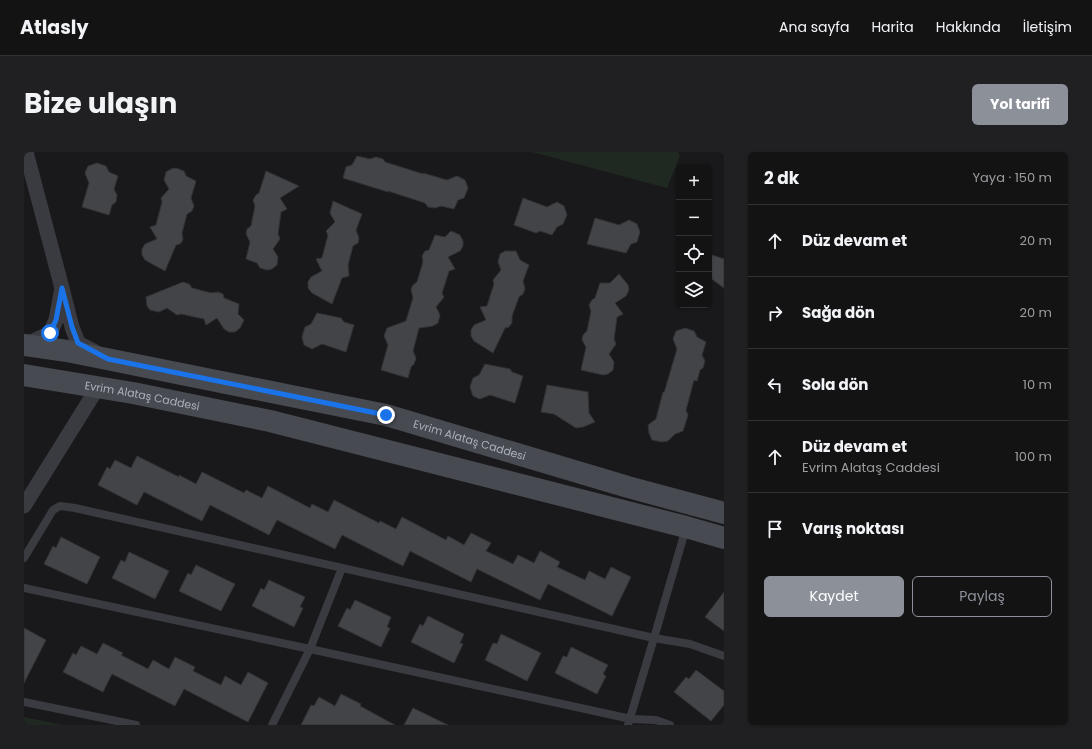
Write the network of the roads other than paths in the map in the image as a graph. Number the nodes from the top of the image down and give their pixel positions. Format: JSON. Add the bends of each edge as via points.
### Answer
{"nodes":[{"id":1,"x":26,"y":152,"type":"edge"},
{"id":2,"x":62,"y":288,"type":"junction"},
{"id":3,"x":24,"y":345,"type":"edge"},
{"id":4,"x":108,"y":359,"type":"junction"},
{"id":5,"x":24,"y":375,"type":"edge"},
{"id":6,"x":98,"y":387,"type":"junction"},
{"id":7,"x":24,"y":506,"type":"edge"},
{"id":8,"x":724,"y":513,"type":"edge"},
{"id":9,"x":686,"y":527,"type":"junction"},
{"id":10,"x":724,"y":538,"type":"edge"},
{"id":11,"x":24,"y":558,"type":"edge"},
{"id":12,"x":342,"y":568,"type":"junction"},
{"id":13,"x":24,"y":588,"type":"edge"},
{"id":14,"x":654,"y":638,"type":"junction"},
{"id":15,"x":310,"y":649,"type":"junction"},
{"id":16,"x":724,"y":656,"type":"edge"},
{"id":17,"x":24,"y":702,"type":"edge"},
{"id":18,"x":630,"y":722,"type":"edge"},
{"id":19,"x":136,"y":725,"type":"edge"},
{"id":20,"x":272,"y":725,"type":"edge"},
{"id":21,"x":670,"y":725,"type":"edge"}],
"edges":[{"from":1,"to":2,"type":"street"},
{"from":2,"to":3,"type":"street","via":[[56,320],[50,333]]},
{"from":2,"to":4,"type":"street","via":[[78,343]]},
{"from":3,"to":4,"type":"main road","name":"Evrim Alataş Caddesi","via":[[67,350]]},
{"from":4,"to":8,"type":"main road","name":"Evrim Alataş Caddesi","via":[[386,415]]},
{"from":5,"to":6,"type":"main road","name":"Evrim Alataş Caddesi"},
{"from":6,"to":7,"type":"street"},
{"from":6,"to":9,"type":"main road","name":"Evrim Alataş Caddesi","via":[[270,421]]},
{"from":9,"to":10,"type":"main road","name":"Evrim Alataş Caddesi"},
{"from":9,"to":14,"type":"lane"},
{"from":11,"to":12,"type":"lane","via":[[53,510],[60,506]]},
{"from":12,"to":14,"type":"lane"},
{"from":12,"to":15,"type":"lane"},
{"from":13,"to":15,"type":"lane"},
{"from":14,"to":16,"type":"lane","via":[[690,644]]},
{"from":14,"to":18,"type":"lane"},
{"from":15,"to":18,"type":"lane"},
{"from":15,"to":20,"type":"lane"},
{"from":17,"to":19,"type":"lane"},
{"from":18,"to":21,"type":"lane","via":[[656,720]]}]}
